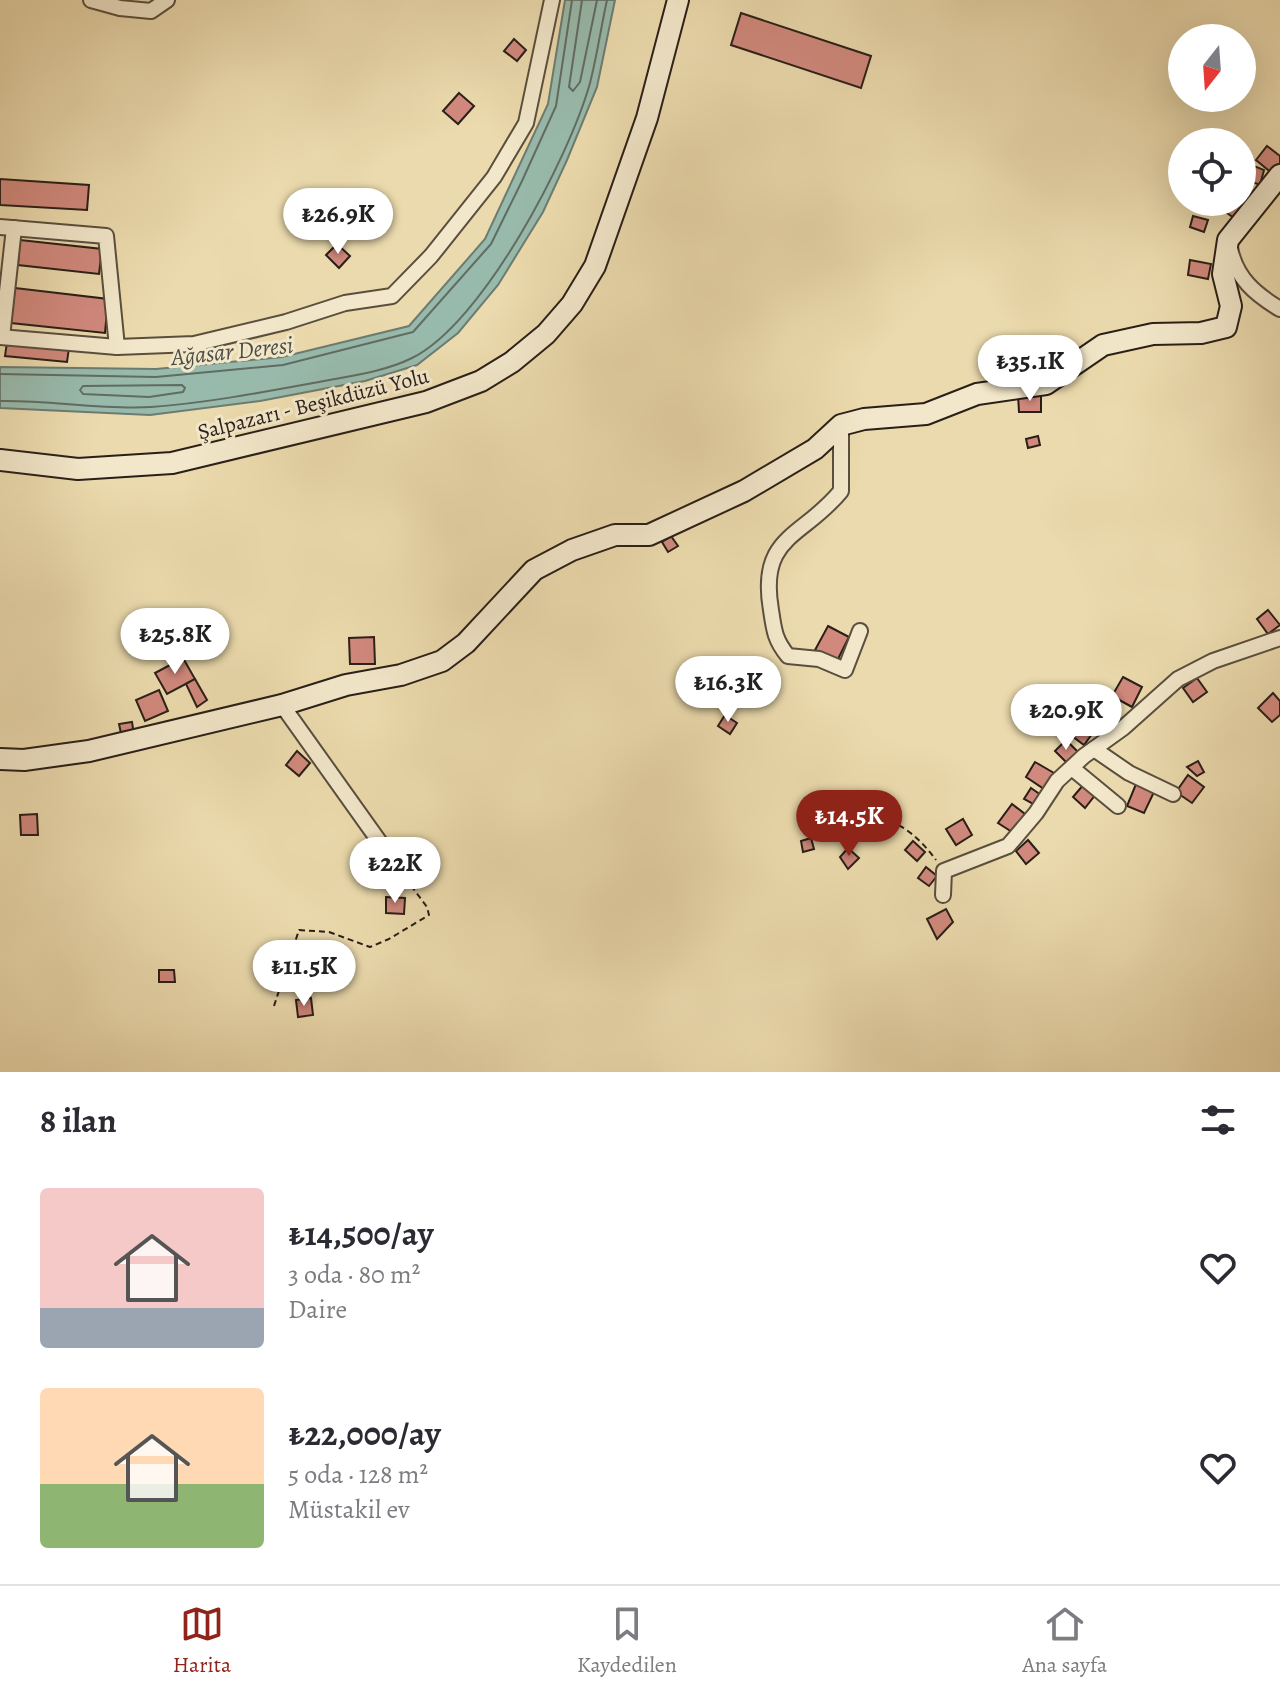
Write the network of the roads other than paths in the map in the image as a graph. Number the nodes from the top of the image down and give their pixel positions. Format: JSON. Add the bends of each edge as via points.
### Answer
{"nodes":[{"id":1,"x":91,"y":0,"type":"edge"},
{"id":2,"x":167,"y":0,"type":"edge"},
{"id":3,"x":552,"y":0,"type":"edge"},
{"id":4,"x":678,"y":0,"type":"edge"},
{"id":5,"x":1280,"y":175,"type":"edge"},
{"id":6,"x":7,"y":227,"type":"edge"},
{"id":7,"x":1228,"y":240,"type":"junction"},
{"id":8,"x":1280,"y":309,"type":"edge"},
{"id":9,"x":1,"y":337,"type":"edge"},
{"id":10,"x":117,"y":347,"type":"junction"},
{"id":11,"x":841,"y":425,"type":"junction"},
{"id":12,"x":0,"y":460,"type":"edge"},
{"id":13,"x":860,"y":631,"type":"dead end"},
{"id":14,"x":1280,"y":638,"type":"edge"},
{"id":15,"x":282,"y":705,"type":"junction"},
{"id":16,"x":1094,"y":749,"type":"junction"},
{"id":17,"x":0,"y":759,"type":"edge"},
{"id":18,"x":1072,"y":768,"type":"junction"},
{"id":19,"x":1173,"y":794,"type":"dead end"},
{"id":20,"x":1118,"y":806,"type":"dead end"},
{"id":21,"x":396,"y":865,"type":"road end"},
{"id":22,"x":943,"y":895,"type":"dead end"}],
"edges":[{"from":1,"to":2,"type":"street","via":[[151,11]]},
{"from":3,"to":10,"type":"street","via":[[526,123],[494,177],[392,296],[345,303],[194,344]]},
{"from":4,"to":12,"type":"street","name":"Şalpazarı - Beşikdüzü Yolu","via":[[647,118],[595,266],[572,304],[512,362],[481,381],[426,402],[172,463],[78,469]]},
{"from":5,"to":7,"type":"street"},
{"from":6,"to":9,"type":"street"},
{"from":6,"to":10,"type":"street","via":[[106,236]]},
{"from":7,"to":8,"type":"street","via":[[1240,275],[1256,295]]},
{"from":7,"to":11,"type":"street","via":[[1223,274],[1231,306],[1226,327],[1103,345],[1046,384],[977,394],[926,414]]},
{"from":9,"to":10,"type":"street"},
{"from":11,"to":13,"type":"street","via":[[841,491],[826,510],[787,537],[771,562],[766,583],[776,641],[788,656],[819,659],[845,670]]},
{"from":11,"to":15,"type":"street","via":[[815,449],[744,491],[649,535],[615,535],[534,570],[466,643],[442,661]]},
{"from":14,"to":16,"type":"street","via":[[1178,679]]},
{"from":15,"to":17,"type":"street","via":[[89,751]]},
{"from":15,"to":21,"type":"street"},
{"from":16,"to":18,"type":"street"},
{"from":16,"to":19,"type":"street"},
{"from":18,"to":20,"type":"street"},
{"from":18,"to":22,"type":"street","via":[[1008,846],[944,871]]}]}
